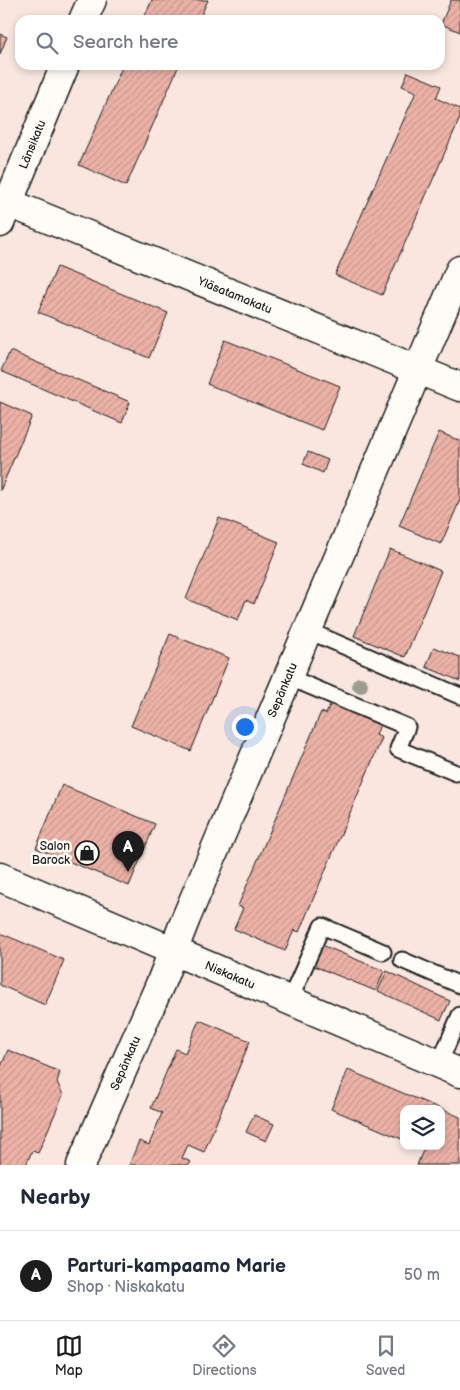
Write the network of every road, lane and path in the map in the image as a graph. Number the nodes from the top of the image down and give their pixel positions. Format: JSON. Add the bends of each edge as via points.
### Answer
{"nodes":[{"id":1,"x":92,"y":0,"type":"edge"},
{"id":2,"x":86,"y":15,"type":"edge"},
{"id":3,"x":63,"y":70,"type":"edge"},
{"id":4,"x":4,"y":213,"type":"edge"},
{"id":5,"x":460,"y":270,"type":"edge"},
{"id":6,"x":418,"y":369,"type":"junction"},
{"id":7,"x":460,"y":388,"type":"edge"},
{"id":8,"x":308,"y":631,"type":"junction"},
{"id":9,"x":288,"y":678,"type":"junction"},
{"id":10,"x":460,"y":696,"type":"edge"},
{"id":11,"x":456,"y":773,"type":"dead end"},
{"id":12,"x":0,"y":877,"type":"edge"},
{"id":13,"x":173,"y":951,"type":"junction"},
{"id":14,"x":383,"y":952,"type":"dead end"},
{"id":15,"x":402,"y":960,"type":"dead end"},
{"id":16,"x":460,"y":985,"type":"edge"},
{"id":17,"x":290,"y":1000,"type":"junction"},
{"id":18,"x":460,"y":1015,"type":"edge"},
{"id":19,"x":449,"y":1068,"type":"edge"},
{"id":20,"x":81,"y":1165,"type":"edge"}],
"edges":[{"from":1,"to":2,"type":"street"},
{"from":3,"to":4,"type":"street","name":"Länsikatu"},
{"from":4,"to":6,"type":"street","name":"Yläsatamakatu"},
{"from":5,"to":6,"type":"street","name":"Sepänkatu"},
{"from":6,"to":7,"type":"street","name":"Yläsatamakatu"},
{"from":6,"to":8,"type":"street","name":"Sepänkatu"},
{"from":8,"to":9,"type":"street","name":"Sepänkatu"},
{"from":8,"to":10,"type":"lane"},
{"from":9,"to":11,"type":"lane","via":[[407,727],[398,749]]},
{"from":9,"to":13,"type":"street","name":"Sepänkatu"},
{"from":12,"to":13,"type":"street","name":"Niskakatu"},
{"from":13,"to":17,"type":"street","name":"Niskakatu"},
{"from":13,"to":20,"type":"street","name":"Sepänkatu"},
{"from":14,"to":17,"type":"lane","via":[[322,926]]},
{"from":15,"to":16,"type":"lane"},
{"from":17,"to":19,"type":"street","name":"Niskakatu"},
{"from":18,"to":19,"type":"lane"}]}
